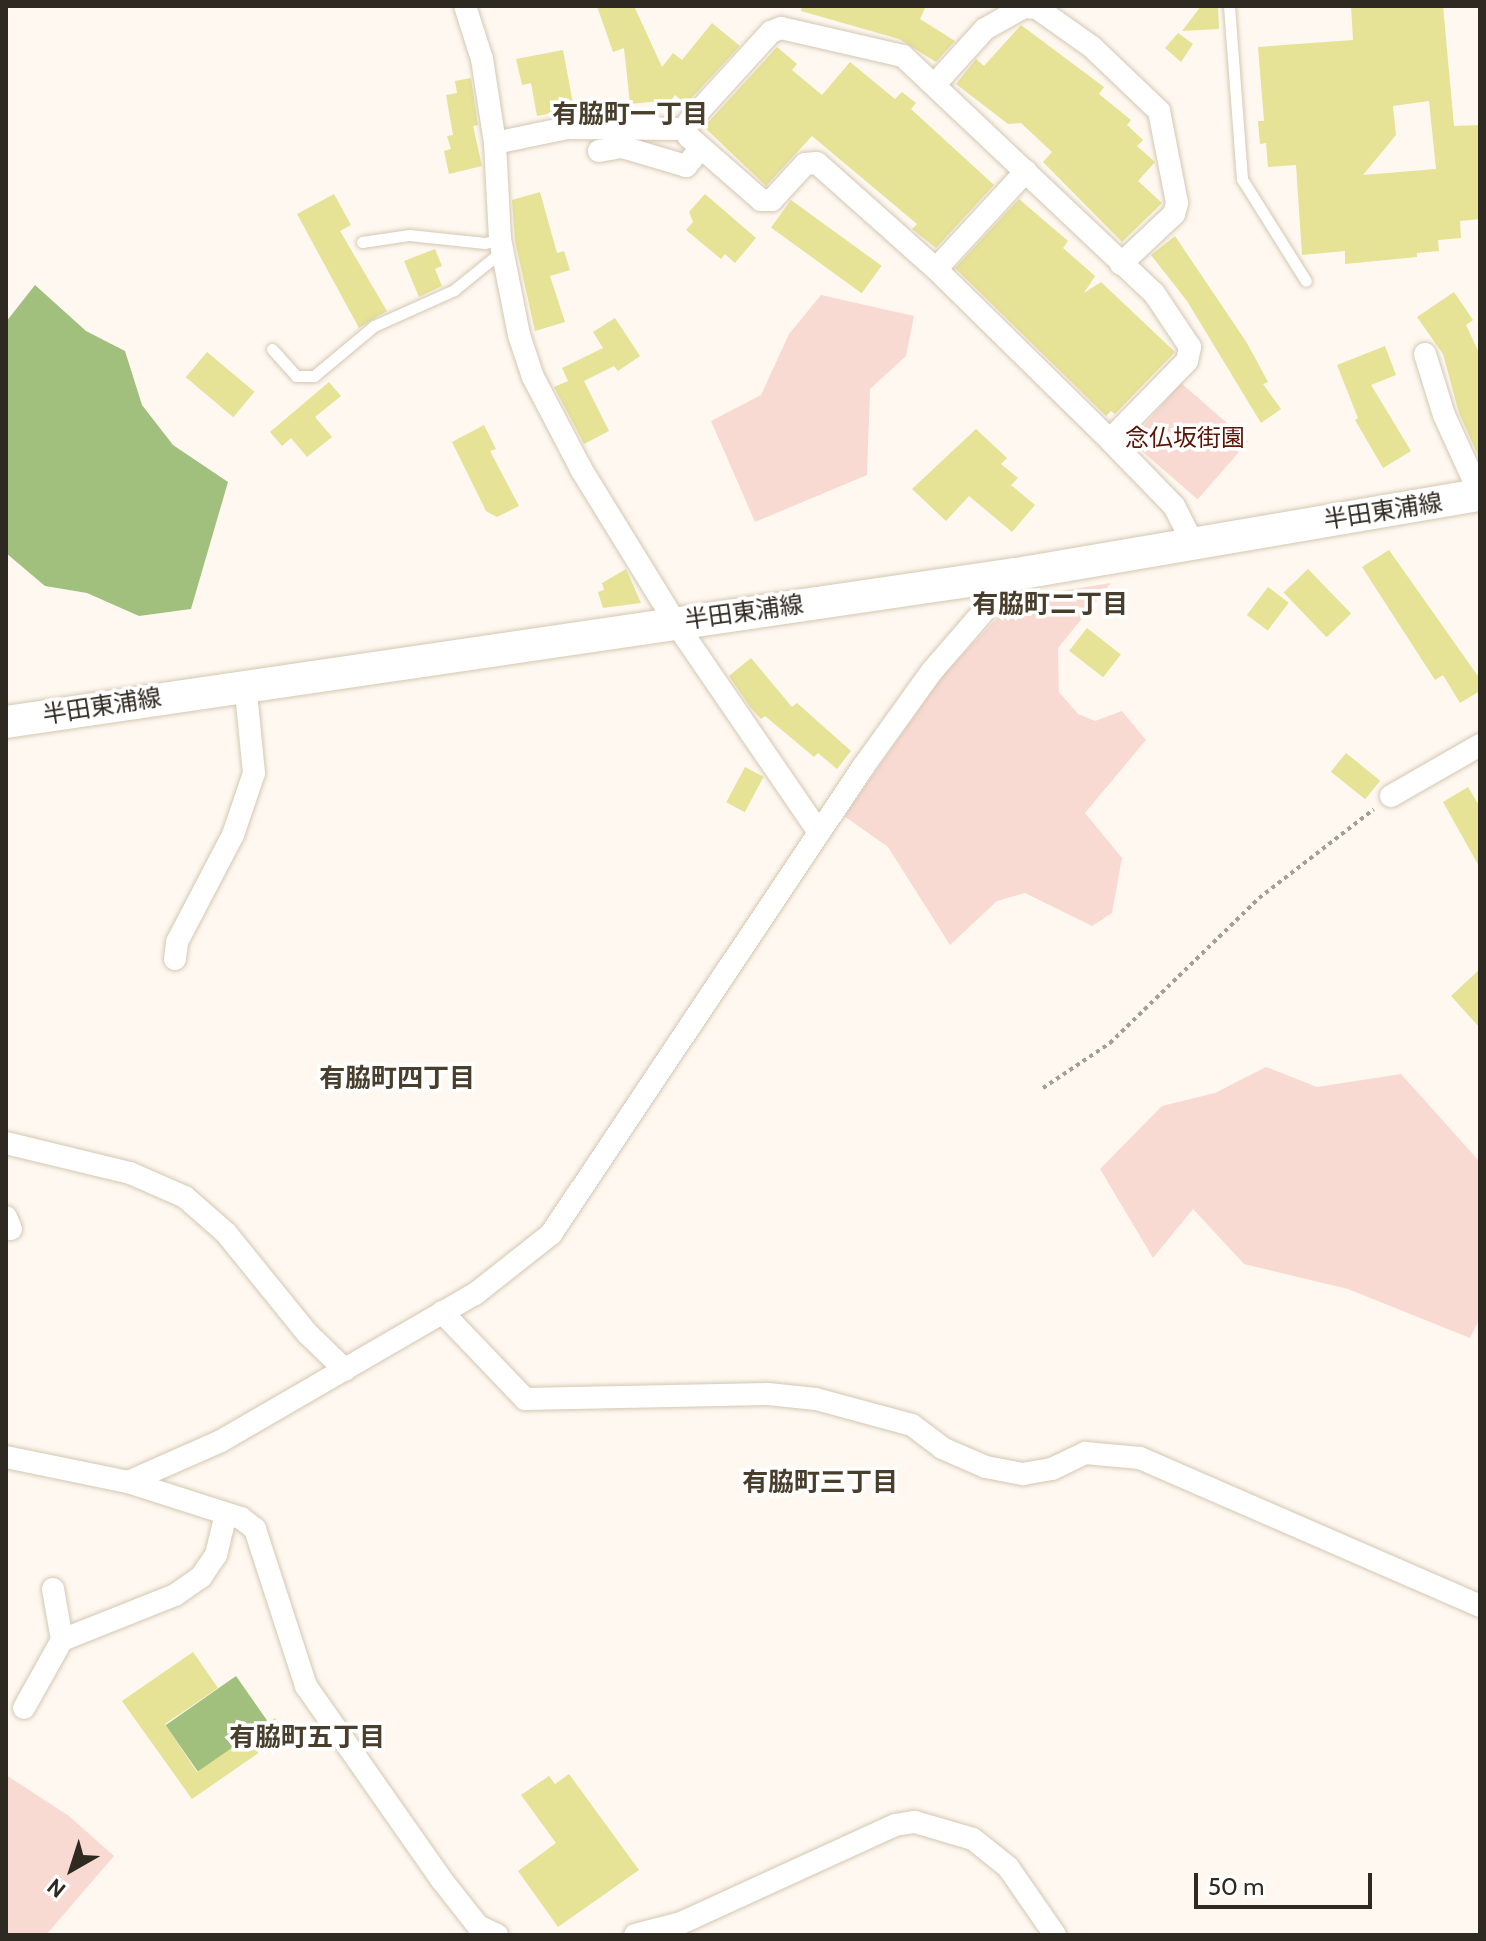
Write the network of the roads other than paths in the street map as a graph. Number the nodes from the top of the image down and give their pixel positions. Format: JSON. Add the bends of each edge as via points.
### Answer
{"nodes":[{"id":1,"x":465,"y":6,"type":"edge"},
{"id":2,"x":1229,"y":6,"type":"edge"},
{"id":3,"x":936,"y":83,"type":"junction"},
{"id":4,"x":685,"y":129,"type":"junction"},
{"id":5,"x":495,"y":143,"type":"junction"},
{"id":6,"x":701,"y":148,"type":"junction"},
{"id":7,"x":599,"y":151,"type":"dead end"},
{"id":8,"x":1026,"y":171,"type":"junction"},
{"id":9,"x":362,"y":242,"type":"dead end"},
{"id":10,"x":501,"y":245,"type":"junction"},
{"id":11,"x":1121,"y":264,"type":"junction"},
{"id":12,"x":936,"y":269,"type":"junction"},
{"id":13,"x":1306,"y":281,"type":"dead end"},
{"id":14,"x":272,"y":349,"type":"dead end"},
{"id":15,"x":1425,"y":354,"type":"dead end"},
{"id":16,"x":1110,"y":440,"type":"junction"},
{"id":17,"x":1480,"y":495,"type":"edge"},
{"id":18,"x":1192,"y":541,"type":"junction"},
{"id":19,"x":1016,"y":574,"type":"junction"},
{"id":20,"x":675,"y":622,"type":"junction"},
{"id":21,"x":245,"y":683,"type":"junction"},
{"id":22,"x":6,"y":722,"type":"edge"},
{"id":23,"x":1478,"y":750,"type":"edge"},
{"id":24,"x":1391,"y":796,"type":"road end"},
{"id":25,"x":819,"y":832,"type":"junction"},
{"id":26,"x":175,"y":959,"type":"dead end"},
{"id":27,"x":6,"y":1143,"type":"edge"},
{"id":28,"x":442,"y":1312,"type":"junction"},
{"id":29,"x":345,"y":1370,"type":"junction"},
{"id":30,"x":6,"y":1458,"type":"edge"},
{"id":31,"x":128,"y":1482,"type":"junction"},
{"id":32,"x":226,"y":1514,"type":"junction"},
{"id":33,"x":53,"y":1589,"type":"dead end"},
{"id":34,"x":1480,"y":1606,"type":"edge"},
{"id":35,"x":62,"y":1640,"type":"junction"},
{"id":36,"x":24,"y":1708,"type":"dead end"},
{"id":37,"x":482,"y":1932,"type":"edge"},
{"id":38,"x":635,"y":1935,"type":"edge"},
{"id":39,"x":1055,"y":1935,"type":"edge"}],
"edges":[{"from":1,"to":5,"type":"street","via":[[482,59]]},
{"from":2,"to":13,"type":"lane","via":[[1242,179]]},
{"from":3,"to":4,"type":"street","via":[[903,56],[781,28],[771,32]]},
{"from":3,"to":8,"type":"street"},
{"from":3,"to":11,"type":"street","via":[[985,29],[1024,7],[1037,8],[1092,47],[1159,111],[1177,203],[1174,214]]},
{"from":4,"to":5,"type":"street","via":[[567,128]]},
{"from":4,"to":6,"type":"street"},
{"from":5,"to":10,"type":"street"},
{"from":6,"to":7,"type":"street","via":[[686,166],[622,147]]},
{"from":6,"to":12,"type":"street","via":[[761,200],[772,200],[805,164],[817,163]]},
{"from":8,"to":11,"type":"street"},
{"from":8,"to":12,"type":"street"},
{"from":9,"to":10,"type":"lane","via":[[409,235]]},
{"from":10,"to":14,"type":"lane","via":[[454,290],[374,326],[314,376],[296,376]]},
{"from":10,"to":20,"type":"street","via":[[533,377],[581,469]]},
{"from":11,"to":16,"type":"street","via":[[1154,293],[1190,347],[1187,361]]},
{"from":12,"to":16,"type":"street"},
{"from":15,"to":17,"type":"street","via":[[1444,415]]},
{"from":16,"to":18,"type":"street","via":[[1174,506]]},
{"from":17,"to":18,"type":"main road","name":"半田東浦線"},
{"from":18,"to":19,"type":"main road","name":"半田東浦線"},
{"from":19,"to":20,"type":"main road","name":"半田東浦線"},
{"from":19,"to":25,"type":"street","via":[[932,671]]},
{"from":20,"to":21,"type":"main road","name":"半田東浦線"},
{"from":20,"to":25,"type":"street"},
{"from":21,"to":22,"type":"main road","name":"半田東浦線"},
{"from":21,"to":26,"type":"street","via":[[254,773],[233,835],[177,942]]},
{"from":23,"to":24,"type":"street"},
{"from":25,"to":28,"type":"street","via":[[551,1234],[520,1263]]},
{"from":27,"to":29,"type":"street","via":[[130,1173],[185,1197],[226,1233],[307,1333]]},
{"from":28,"to":29,"type":"street"},
{"from":28,"to":34,"type":"street","via":[[525,1399],[768,1394],[816,1399],[912,1425],[942,1448],[986,1467],[1023,1474],[1052,1469],[1085,1453],[1140,1458]]},
{"from":29,"to":31,"type":"street","via":[[221,1441]]},
{"from":30,"to":31,"type":"street"},
{"from":31,"to":32,"type":"street"},
{"from":32,"to":35,"type":"street","via":[[216,1555],[201,1577],[175,1595]]},
{"from":32,"to":37,"type":"street","via":[[255,1529],[306,1686]]},
{"from":33,"to":35,"type":"street"},
{"from":35,"to":36,"type":"street"},
{"from":38,"to":39,"type":"street","via":[[681,1923],[895,1825],[915,1822],[973,1839],[1008,1867]]}]}
